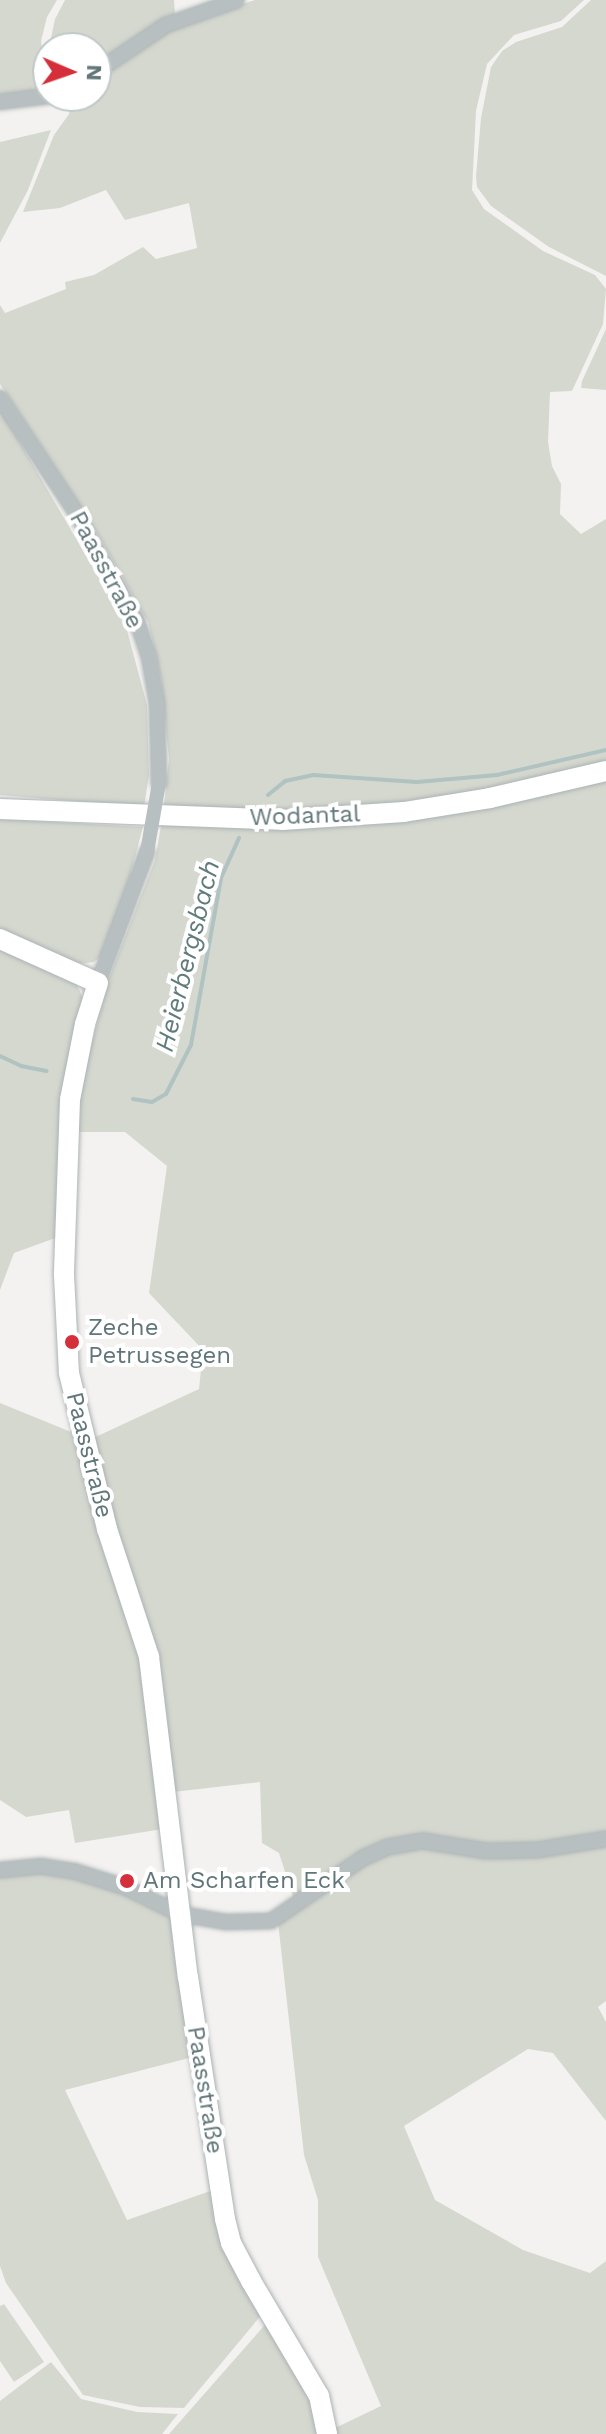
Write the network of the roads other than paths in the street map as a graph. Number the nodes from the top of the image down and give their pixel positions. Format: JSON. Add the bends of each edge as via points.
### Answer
{"nodes":[{"id":1,"x":237,"y":0,"type":"edge"},
{"id":2,"x":112,"y":61,"type":"edge"},
{"id":3,"x":32,"y":98,"type":"edge"},
{"id":4,"x":0,"y":102,"type":"edge"},
{"id":5,"x":0,"y":398,"type":"edge"},
{"id":6,"x":606,"y":771,"type":"edge"},
{"id":7,"x":0,"y":809,"type":"edge"},
{"id":8,"x":0,"y":939,"type":"edge"},
{"id":9,"x":98,"y":983,"type":"junction"},
{"id":10,"x":606,"y":1839,"type":"edge"},
{"id":11,"x":0,"y":1870,"type":"edge"},
{"id":12,"x":180,"y":1914,"type":"junction"},
{"id":13,"x":327,"y":2434,"type":"edge"}],
"edges":[{"from":1,"to":2,"type":"street","via":[[166,25]]},
{"from":3,"to":4,"type":"street"},
{"from":5,"to":9,"type":"street","name":"Paasstraße","bridge":true,"via":[[76,513],[136,618],[157,703],[159,783],[147,852]]},
{"from":6,"to":7,"type":"street","name":"Wodantal","via":[[404,812],[282,820]]},
{"from":8,"to":9,"type":"street"},
{"from":9,"to":12,"type":"street","name":"Paasstraße","via":[[70,1100],[64,1275],[69,1373],[107,1529],[149,1657]]},
{"from":10,"to":12,"type":"street","via":[[538,1850],[486,1851],[423,1841],[388,1847],[363,1858],[271,1921],[226,1922]]},
{"from":11,"to":12,"type":"street","via":[[41,1866],[74,1871],[125,1887]]},
{"from":12,"to":13,"type":"street","name":"Paasstraße","via":[[229,2236],[319,2396]]}]}
